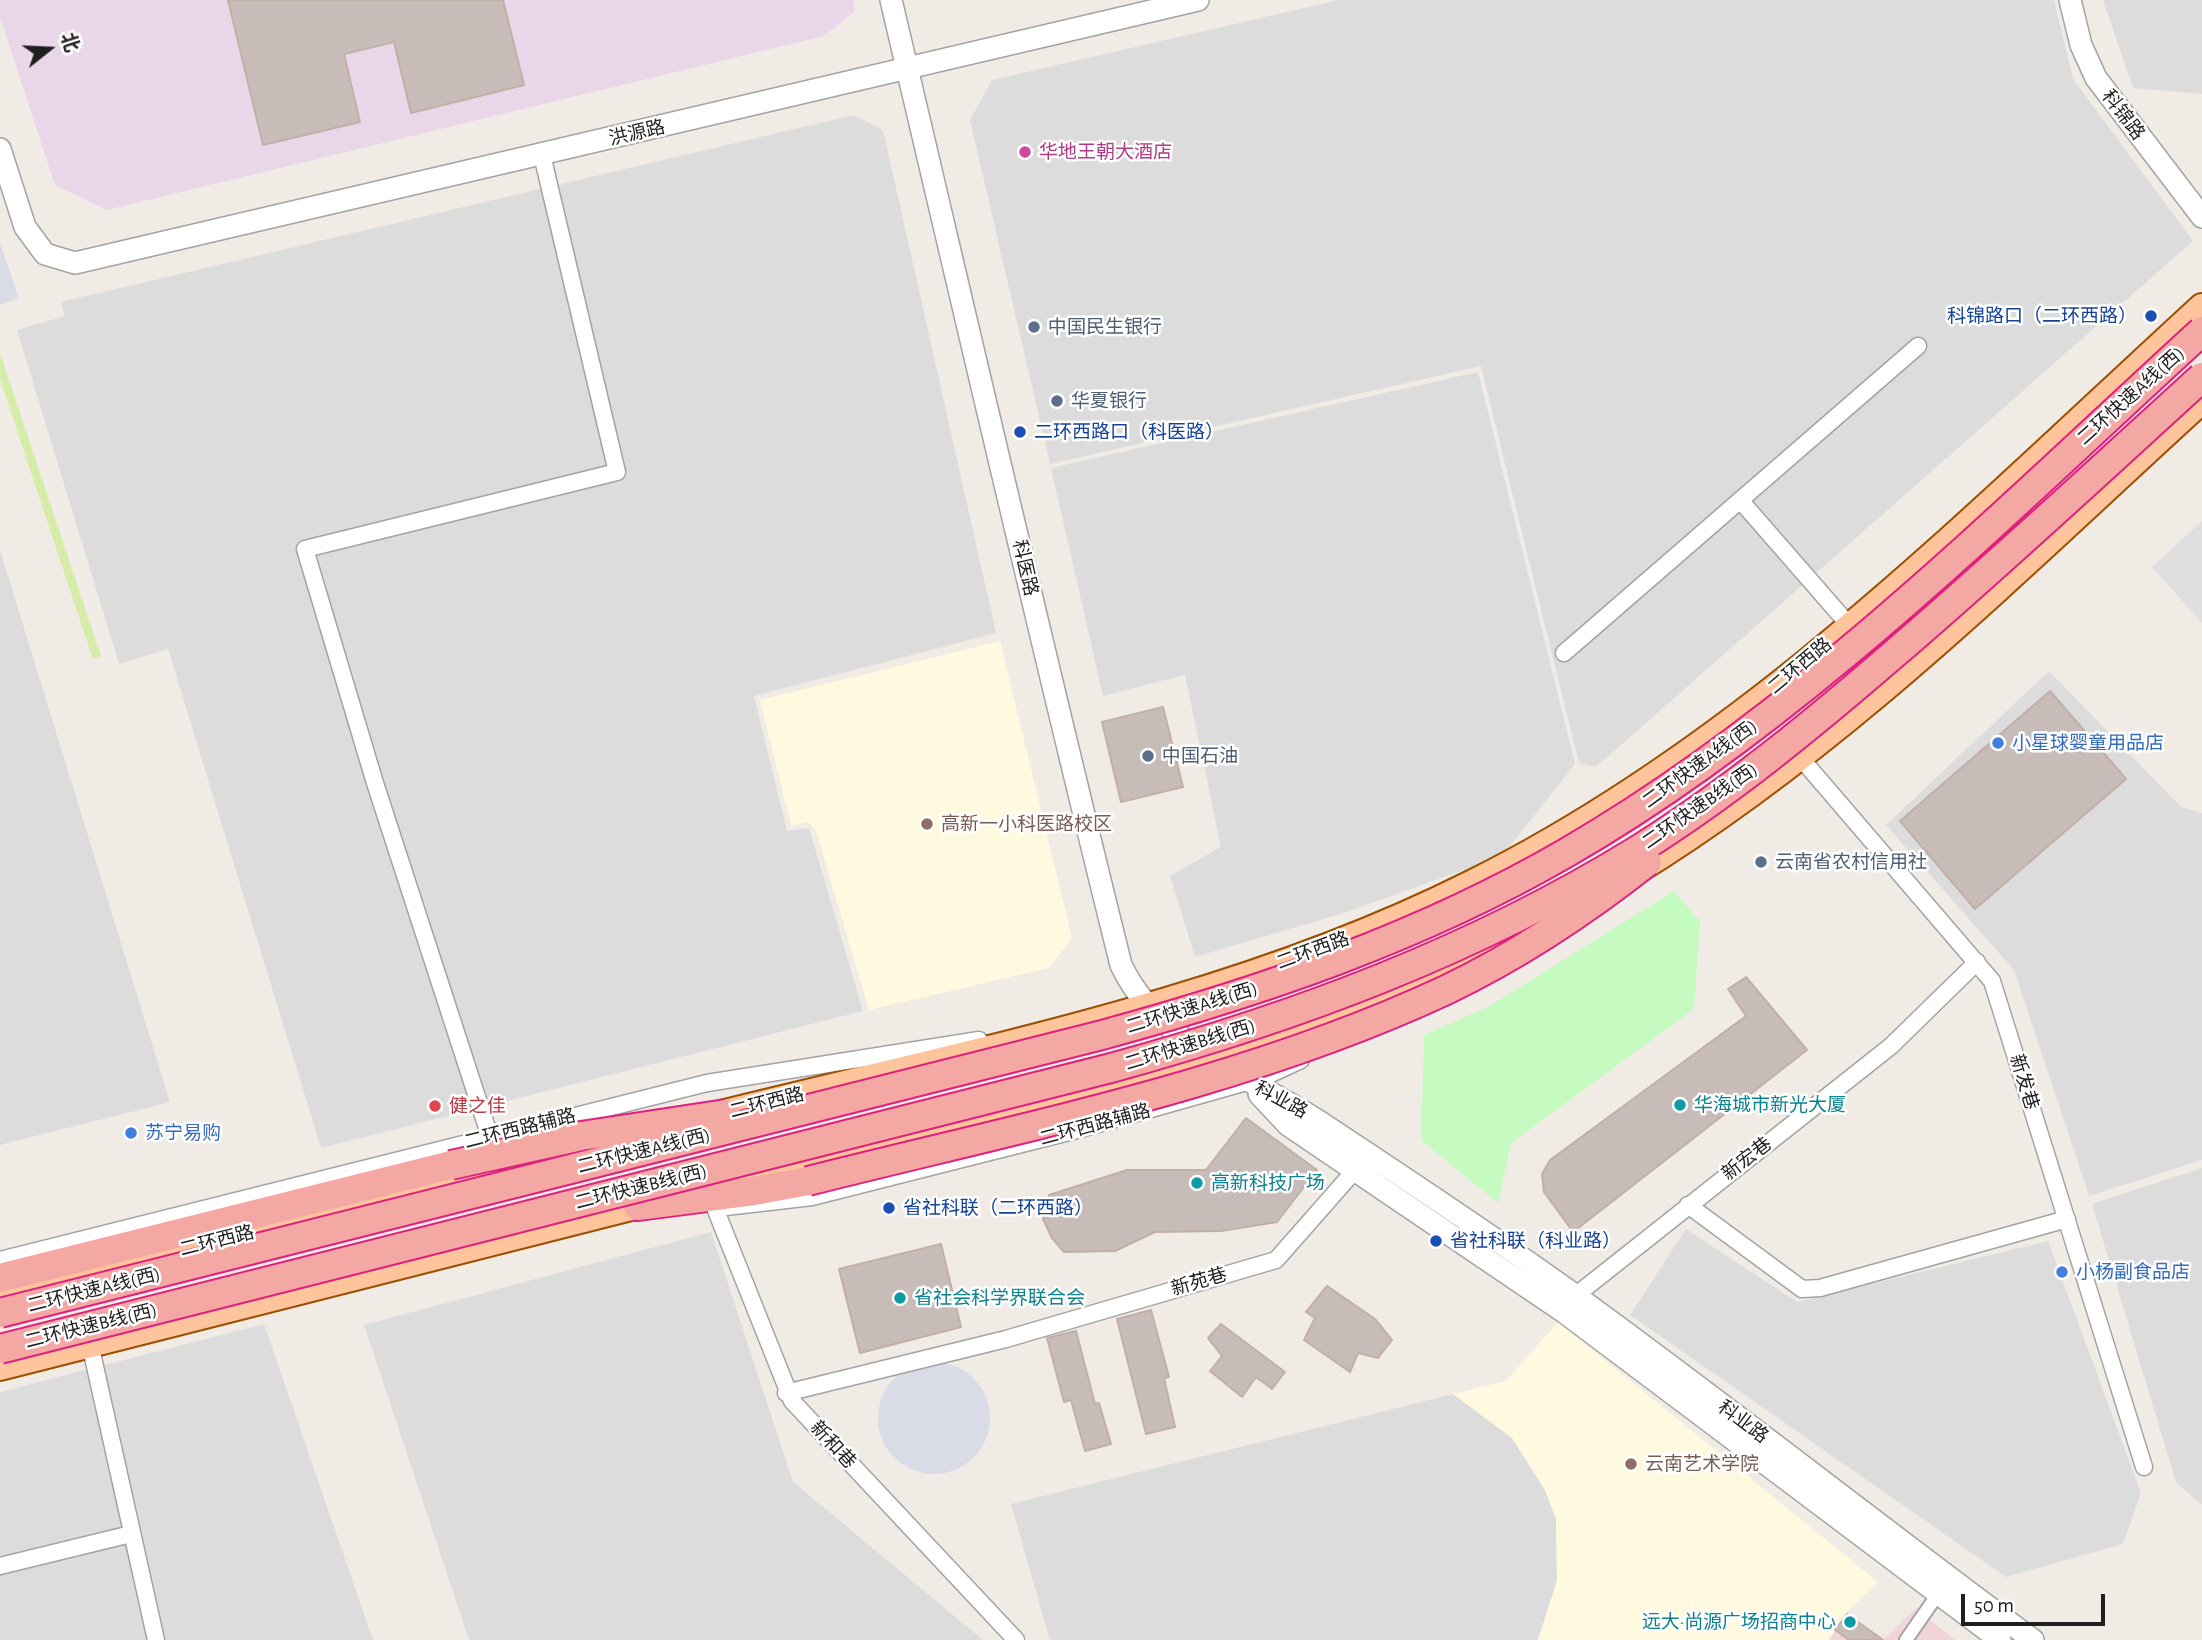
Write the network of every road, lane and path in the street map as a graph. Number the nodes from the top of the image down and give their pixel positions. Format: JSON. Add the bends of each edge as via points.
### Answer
{"nodes":[{"id":1,"x":891,"y":0,"type":"edge"},
{"id":2,"x":1198,"y":0,"type":"edge"},
{"id":3,"x":2070,"y":0,"type":"edge"},
{"id":4,"x":907,"y":70,"type":"junction"},
{"id":5,"x":0,"y":149,"type":"edge"},
{"id":6,"x":542,"y":155,"type":"junction"},
{"id":7,"x":2202,"y":217,"type":"edge"},
{"id":8,"x":2202,"y":307,"type":"edge"},
{"id":9,"x":2202,"y":331,"type":"edge"},
{"id":10,"x":1918,"y":346,"type":"dead end"},
{"id":11,"x":2202,"y":377,"type":"edge"},
{"id":12,"x":2202,"y":400,"type":"edge"},
{"id":13,"x":1740,"y":500,"type":"junction"},
{"id":14,"x":1849,"y":625,"type":"junction"},
{"id":15,"x":1564,"y":653,"type":"dead end"},
{"id":16,"x":1799,"y":756,"type":"junction"},
{"id":17,"x":1754,"y":769,"type":"junction"},
{"id":18,"x":1977,"y":962,"type":"junction"},
{"id":19,"x":1404,"y":990,"type":"junction"},
{"id":20,"x":1146,"y":1005,"type":"junction"},
{"id":21,"x":1047,"y":1032,"type":"junction"},
{"id":22,"x":1210,"y":1058,"type":"junction"},
{"id":23,"x":1248,"y":1082,"type":"junction"},
{"id":24,"x":895,"y":1088,"type":"junction"},
{"id":25,"x":490,"y":1137,"type":"junction"},
{"id":26,"x":1356,"y":1169,"type":"junction"},
{"id":27,"x":1688,"y":1205,"type":"junction"},
{"id":28,"x":638,"y":1206,"type":"junction"},
{"id":29,"x":715,"y":1208,"type":"junction"},
{"id":30,"x":2067,"y":1219,"type":"junction"},
{"id":31,"x":0,"y":1261,"type":"edge"},
{"id":32,"x":0,"y":1278,"type":"edge"},
{"id":33,"x":0,"y":1296,"type":"edge"},
{"id":34,"x":1575,"y":1296,"type":"junction"},
{"id":35,"x":0,"y":1313,"type":"edge"},
{"id":36,"x":90,"y":1344,"type":"junction"},
{"id":37,"x":0,"y":1349,"type":"edge"},
{"id":38,"x":0,"y":1367,"type":"edge"},
{"id":39,"x":786,"y":1393,"type":"junction"},
{"id":40,"x":2144,"y":1467,"type":"dead end"},
{"id":41,"x":131,"y":1534,"type":"junction"},
{"id":42,"x":0,"y":1566,"type":"edge"},
{"id":43,"x":1938,"y":1594,"type":"junction"},
{"id":44,"x":156,"y":1640,"type":"edge"},
{"id":45,"x":1016,"y":1640,"type":"edge"},
{"id":46,"x":1906,"y":1640,"type":"edge"},
{"id":47,"x":2000,"y":1640,"type":"edge"},
{"id":48,"x":2033,"y":1640,"type":"edge"}],
"edges":[{"from":1,"to":4,"type":"street","name":"科医路"},
{"from":2,"to":4,"type":"street","name":"洪源路"},
{"from":3,"to":7,"type":"street","name":"科锦路","via":[[2081,45],[2096,78]]},
{"from":4,"to":6,"type":"street","name":"洪源路"},
{"from":4,"to":20,"type":"street","name":"科医路","via":[[1121,965]]},
{"from":5,"to":6,"type":"street","name":"洪源路","via":[[25,227],[45,254],[75,263]]},
{"from":6,"to":25,"type":"street","via":[[617,472],[305,549]]},
{"from":8,"to":14,"type":"main road","name":"二环西路"},
{"from":9,"to":24,"type":"highway","name":"二环快速A线(西)","bridge":true,"via":[[1817,675],[1678,782],[1564,854],[1427,924],[1303,974],[1151,1022]]},
{"from":10,"to":13,"type":"street"},
{"from":11,"to":17,"type":"highway","name":"二环快速B线(西)","bridge":true,"via":[[1923,629]]},
{"from":12,"to":16,"type":"main road","via":[[1962,617]]},
{"from":13,"to":14,"type":"street"},
{"from":13,"to":15,"type":"street"},
{"from":14,"to":20,"type":"main road","name":"二环西路","via":[[1677,762],[1508,865],[1344,940]]},
{"from":16,"to":18,"type":"street","name":"新发巷"},
{"from":16,"to":19,"type":"main road","via":[[1678,844],[1600,893]]},
{"from":17,"to":28,"type":"highway","bridge":true,"via":[[1688,829],[1594,902],[1484,970],[1410,1006],[1204,1078],[808,1181]]},
{"from":17,"to":37,"type":"highway","name":"二环快速B线(西)","bridge":true,"via":[[1649,843],[1542,905],[1419,965],[1288,1015],[1060,1082]]},
{"from":18,"to":27,"type":"street","name":"新宏巷","via":[[1891,1046]]},
{"from":18,"to":30,"type":"street","name":"新发巷","via":[[1992,981]]},
{"from":19,"to":22,"type":"main road"},
{"from":19,"to":23,"type":"street","name":"二环西路辅路","via":[[1320,1050]]},
{"from":20,"to":21,"type":"main road","name":"二环西路"},
{"from":20,"to":22,"type":"street","name":"科医路"},
{"from":21,"to":25,"type":"street","name":"二环西路辅路","via":[[735,1077]]},
{"from":21,"to":33,"type":"main road","name":"二环西路"},
{"from":22,"to":23,"type":"street","name":"科医路"},
{"from":22,"to":28,"type":"main road"},
{"from":23,"to":26,"type":"street","name":"科业路","via":[[1288,1125]]},
{"from":23,"to":29,"type":"street","name":"二环西路辅路","via":[[812,1197]]},
{"from":23,"to":34,"type":"street","name":"科业路","via":[[1299,1108]]},
{"from":24,"to":32,"type":"highway","bridge":true,"via":[[521,1148]]},
{"from":24,"to":35,"type":"highway","name":"二环快速A线(西)","bridge":true},
{"from":25,"to":31,"type":"street","name":"二环西路辅路"},
{"from":26,"to":39,"type":"street","name":"新苑巷","via":[[1276,1260],[1006,1339]]},
{"from":26,"to":43,"type":"street","name":"科业路","via":[[1564,1312]]},
{"from":27,"to":30,"type":"street","via":[[1802,1289],[1820,1288]]},
{"from":27,"to":34,"type":"street","name":"新宏巷"},
{"from":28,"to":29,"type":"street","name":"二环西路辅路"},
{"from":28,"to":36,"type":"main road"},
{"from":29,"to":39,"type":"street","name":"新和巷"},
{"from":30,"to":40,"type":"street","name":"新发巷"},
{"from":34,"to":48,"type":"street","name":"科业路"},
{"from":36,"to":38,"type":"main road"},
{"from":36,"to":41,"type":"street"},
{"from":39,"to":45,"type":"street","name":"新和巷"},
{"from":41,"to":42,"type":"street"},
{"from":41,"to":44,"type":"street"},
{"from":43,"to":46,"type":"street"},
{"from":43,"to":47,"type":"street","name":"科业路"}]}
